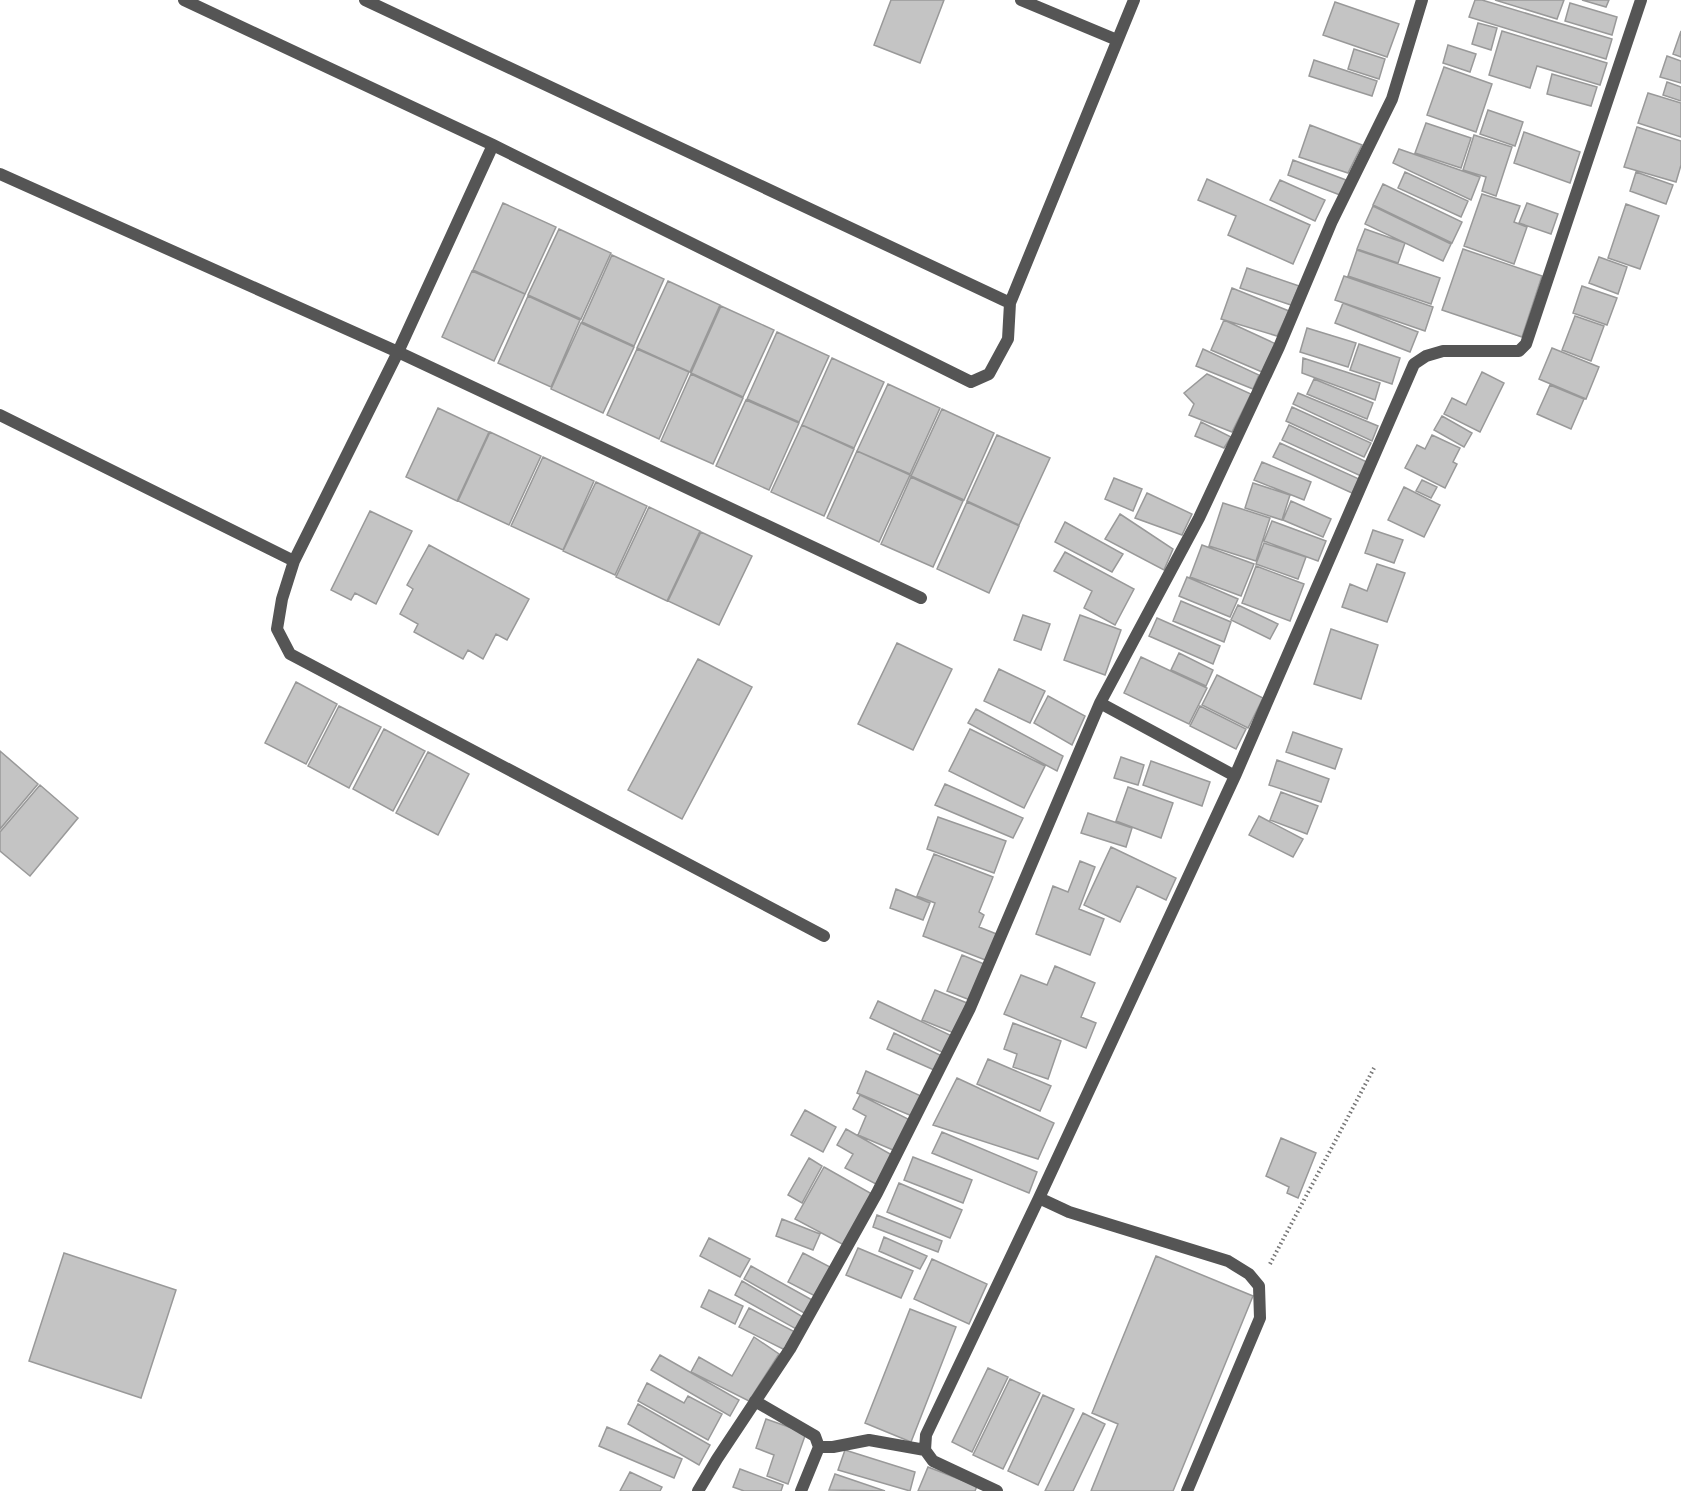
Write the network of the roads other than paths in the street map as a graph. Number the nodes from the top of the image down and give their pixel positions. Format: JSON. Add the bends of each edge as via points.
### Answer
{"nodes":[{"id":1,"x":184,"y":0,"type":"edge"},
{"id":2,"x":365,"y":0,"type":"edge"},
{"id":3,"x":1021,"y":0,"type":"edge"},
{"id":4,"x":1134,"y":0,"type":"edge"},
{"id":5,"x":1422,"y":0,"type":"edge"},
{"id":6,"x":1641,"y":0,"type":"edge"},
{"id":7,"x":1118,"y":40,"type":"junction"},
{"id":8,"x":493,"y":145,"type":"junction"},
{"id":9,"x":0,"y":174,"type":"edge"},
{"id":10,"x":1010,"y":303,"type":"junction"},
{"id":11,"x":399,"y":352,"type":"junction"},
{"id":12,"x":0,"y":415,"type":"edge"},
{"id":13,"x":294,"y":561,"type":"junction"},
{"id":14,"x":921,"y":598,"type":"dead end"},
{"id":15,"x":1100,"y":703,"type":"junction"},
{"id":16,"x":1235,"y":776,"type":"junction"},
{"id":17,"x":824,"y":936,"type":"dead end"},
{"id":18,"x":1039,"y":1198,"type":"junction"},
{"id":19,"x":756,"y":1401,"type":"junction"},
{"id":20,"x":819,"y":1447,"type":"junction"},
{"id":21,"x":926,"y":1450,"type":"junction"},
{"id":22,"x":698,"y":1491,"type":"edge"},
{"id":23,"x":801,"y":1491,"type":"edge"},
{"id":24,"x":997,"y":1491,"type":"edge"},
{"id":25,"x":1187,"y":1491,"type":"edge"}],
"edges":[{"from":1,"to":8,"type":"street"},
{"from":2,"to":10,"type":"street"},
{"from":3,"to":7,"type":"street"},
{"from":4,"to":7,"type":"street"},
{"from":5,"to":15,"type":"street","via":[[1392,99],[1332,221],[1279,347],[1199,518]]},
{"from":6,"to":16,"type":"street","via":[[1526,344],[1519,351],[1443,351],[1414,364]]},
{"from":7,"to":10,"type":"street"},
{"from":8,"to":10,"type":"street","via":[[971,382],[989,374],[1008,339]]},
{"from":8,"to":11,"type":"street"},
{"from":9,"to":11,"type":"street"},
{"from":11,"to":13,"type":"street"},
{"from":11,"to":14,"type":"street"},
{"from":12,"to":13,"type":"street"},
{"from":13,"to":17,"type":"street","via":[[277,629],[290,654]]},
{"from":15,"to":16,"type":"street"},
{"from":15,"to":19,"type":"street","via":[[965,1018],[877,1193],[790,1349]]},
{"from":16,"to":18,"type":"street"},
{"from":18,"to":21,"type":"street","via":[[926,1435]]},
{"from":18,"to":25,"type":"street","via":[[1069,1212],[1228,1261],[1249,1274],[1259,1286],[1260,1318]]},
{"from":19,"to":20,"type":"street","via":[[815,1436]]},
{"from":19,"to":22,"type":"street"},
{"from":20,"to":21,"type":"street","via":[[869,1440]]},
{"from":20,"to":23,"type":"street"},
{"from":21,"to":24,"type":"street","via":[[933,1461]]}]}
